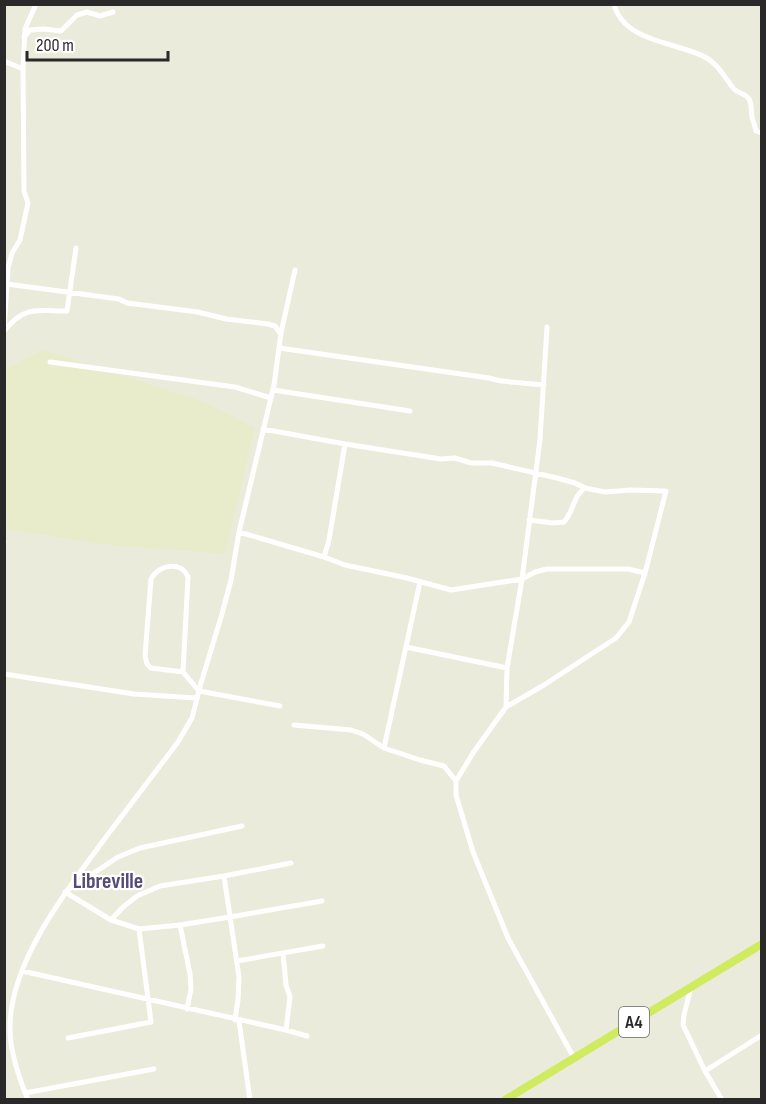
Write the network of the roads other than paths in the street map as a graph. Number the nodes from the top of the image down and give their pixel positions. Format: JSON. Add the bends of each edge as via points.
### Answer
{"nodes":[{"id":1,"x":36,"y":4,"type":"edge"},
{"id":2,"x":614,"y":4,"type":"edge"},
{"id":3,"x":113,"y":12,"type":"dead end"},
{"id":4,"x":24,"y":37,"type":"junction"},
{"id":5,"x":4,"y":62,"type":"edge"},
{"id":6,"x":23,"y":69,"type":"junction"},
{"id":7,"x":762,"y":133,"type":"edge"},
{"id":8,"x":76,"y":248,"type":"dead end"},
{"id":9,"x":295,"y":270,"type":"dead end"},
{"id":10,"x":8,"y":284,"type":"junction"},
{"id":11,"x":69,"y":293,"type":"junction"},
{"id":12,"x":5,"y":298,"type":"edge"},
{"id":13,"x":547,"y":327,"type":"dead end"},
{"id":14,"x":5,"y":330,"type":"edge"},
{"id":15,"x":280,"y":333,"type":"junction"},
{"id":16,"x":279,"y":348,"type":"junction"},
{"id":17,"x":50,"y":362,"type":"dead end"},
{"id":18,"x":544,"y":385,"type":"junction"},
{"id":19,"x":273,"y":390,"type":"junction"},
{"id":20,"x":271,"y":398,"type":"junction"},
{"id":21,"x":410,"y":411,"type":"dead end"},
{"id":22,"x":263,"y":429,"type":"junction"},
{"id":23,"x":345,"y":444,"type":"junction"},
{"id":24,"x":535,"y":473,"type":"junction"},
{"id":25,"x":585,"y":488,"type":"junction"},
{"id":26,"x":529,"y":520,"type":"junction"},
{"id":27,"x":239,"y":532,"type":"junction"},
{"id":28,"x":324,"y":557,"type":"junction"},
{"id":29,"x":645,"y":573,"type":"junction"},
{"id":30,"x":522,"y":579,"type":"junction"},
{"id":31,"x":420,"y":582,"type":"junction"},
{"id":32,"x":406,"y":647,"type":"junction"},
{"id":33,"x":507,"y":668,"type":"junction"},
{"id":34,"x":183,"y":672,"type":"junction"},
{"id":35,"x":4,"y":674,"type":"edge"},
{"id":36,"x":199,"y":691,"type":"junction"},
{"id":37,"x":197,"y":698,"type":"junction"},
{"id":38,"x":280,"y":706,"type":"dead end"},
{"id":39,"x":506,"y":708,"type":"junction"},
{"id":40,"x":294,"y":725,"type":"dead end"},
{"id":41,"x":384,"y":748,"type":"junction"},
{"id":42,"x":456,"y":781,"type":"junction"},
{"id":43,"x":242,"y":826,"type":"dead end"},
{"id":44,"x":291,"y":863,"type":"dead end"},
{"id":45,"x":224,"y":876,"type":"junction"},
{"id":46,"x":65,"y":892,"type":"junction"},
{"id":47,"x":322,"y":900,"type":"dead end"},
{"id":48,"x":230,"y":917,"type":"junction"},
{"id":49,"x":111,"y":920,"type":"junction"},
{"id":50,"x":180,"y":925,"type":"junction"},
{"id":51,"x":139,"y":929,"type":"junction"},
{"id":52,"x":762,"y":944,"type":"edge"},
{"id":53,"x":323,"y":946,"type":"dead end"},
{"id":54,"x":283,"y":953,"type":"junction"},
{"id":55,"x":237,"y":961,"type":"junction"},
{"id":56,"x":22,"y":971,"type":"junction"},
{"id":57,"x":691,"y":987,"type":"junction"},
{"id":58,"x":147,"y":1000,"type":"junction"},
{"id":59,"x":187,"y":1009,"type":"junction"},
{"id":60,"x":237,"y":1020,"type":"junction"},
{"id":61,"x":286,"y":1030,"type":"junction"},
{"id":62,"x":762,"y":1035,"type":"edge"},
{"id":63,"x":307,"y":1036,"type":"dead end"},
{"id":64,"x":68,"y":1038,"type":"dead end"},
{"id":65,"x":574,"y":1058,"type":"junction"},
{"id":66,"x":154,"y":1069,"type":"dead end"},
{"id":67,"x":705,"y":1071,"type":"junction"},
{"id":68,"x":25,"y":1093,"type":"junction"},
{"id":69,"x":28,"y":1100,"type":"edge"},
{"id":70,"x":250,"y":1100,"type":"edge"},
{"id":71,"x":505,"y":1100,"type":"edge"},
{"id":72,"x":722,"y":1100,"type":"edge"}],
"edges":[{"from":1,"to":4,"type":"street"},
{"from":2,"to":7,"type":"street","via":[[616,13],[641,35],[715,63],[736,92],[746,94],[756,131]]},
{"from":3,"to":4,"type":"street","via":[[100,16],[87,12],[77,15],[61,31],[30,30]]},
{"from":4,"to":6,"type":"street"},
{"from":5,"to":6,"type":"street"},
{"from":6,"to":10,"type":"street","via":[[24,191],[28,203],[20,240],[8,268]]},
{"from":8,"to":11,"type":"street"},
{"from":9,"to":15,"type":"street"},
{"from":10,"to":11,"type":"street"},
{"from":10,"to":12,"type":"street"},
{"from":11,"to":14,"type":"street","via":[[67,311],[27,312],[17,316]]},
{"from":11,"to":15,"type":"street","via":[[268,324]]},
{"from":12,"to":14,"type":"street"},
{"from":13,"to":18,"type":"street"},
{"from":15,"to":16,"type":"street"},
{"from":16,"to":18,"type":"street"},
{"from":16,"to":19,"type":"street"},
{"from":17,"to":20,"type":"street","via":[[235,387]]},
{"from":18,"to":24,"type":"street"},
{"from":19,"to":20,"type":"street"},
{"from":19,"to":21,"type":"street"},
{"from":20,"to":22,"type":"street"},
{"from":22,"to":23,"type":"street"},
{"from":22,"to":27,"type":"street"},
{"from":23,"to":24,"type":"street","via":[[492,463]]},
{"from":23,"to":28,"type":"street"},
{"from":24,"to":25,"type":"street"},
{"from":24,"to":26,"type":"street"},
{"from":25,"to":26,"type":"street","via":[[578,493],[564,522]]},
{"from":25,"to":29,"type":"street","via":[[605,492],[666,491]]},
{"from":26,"to":30,"type":"street"},
{"from":27,"to":28,"type":"street"},
{"from":27,"to":36,"type":"street","via":[[231,580]]},
{"from":28,"to":31,"type":"street"},
{"from":29,"to":30,"type":"street","via":[[628,569],[547,569]]},
{"from":29,"to":39,"type":"street","via":[[629,622],[616,638]]},
{"from":30,"to":31,"type":"street","via":[[451,590]]},
{"from":30,"to":33,"type":"street"},
{"from":31,"to":32,"type":"street"},
{"from":32,"to":33,"type":"street"},
{"from":32,"to":41,"type":"street"},
{"from":33,"to":39,"type":"street"},
{"from":34,"to":34,"type":"street","via":[[151,668],[145,656],[151,579],[163,567],[181,568],[188,577]]},
{"from":34,"to":36,"type":"street"},
{"from":35,"to":37,"type":"street","via":[[134,694]]},
{"from":36,"to":37,"type":"street"},
{"from":36,"to":38,"type":"street"},
{"from":37,"to":46,"type":"street","via":[[192,718],[178,742]]},
{"from":39,"to":42,"type":"street"},
{"from":40,"to":41,"type":"street","via":[[351,730]]},
{"from":41,"to":42,"type":"street","via":[[441,764]]},
{"from":42,"to":65,"type":"street","via":[[456,795],[473,852],[508,938]]},
{"from":43,"to":46,"type":"street","via":[[140,848],[118,857]]},
{"from":44,"to":45,"type":"street"},
{"from":45,"to":48,"type":"street"},
{"from":45,"to":49,"type":"street","via":[[160,886],[137,896]]},
{"from":46,"to":49,"type":"street"},
{"from":46,"to":56,"type":"street"},
{"from":47,"to":48,"type":"street"},
{"from":48,"to":50,"type":"street"},
{"from":48,"to":55,"type":"street"},
{"from":49,"to":51,"type":"street"},
{"from":50,"to":51,"type":"street"},
{"from":50,"to":59,"type":"street","via":[[190,974]]},
{"from":51,"to":58,"type":"street"},
{"from":52,"to":57,"type":"main road","number":"A4"},
{"from":53,"to":54,"type":"street"},
{"from":54,"to":55,"type":"street"},
{"from":54,"to":61,"type":"street","via":[[290,997]]},
{"from":55,"to":60,"type":"street"},
{"from":56,"to":58,"type":"street"},
{"from":56,"to":68,"type":"street","via":[[15,990],[10,1031]]},
{"from":57,"to":65,"type":"main road","number":"A4"},
{"from":57,"to":67,"type":"street","via":[[683,1025]]},
{"from":58,"to":59,"type":"street"},
{"from":58,"to":64,"type":"street","via":[[151,1022]]},
{"from":59,"to":60,"type":"street"},
{"from":60,"to":61,"type":"street"},
{"from":60,"to":70,"type":"street"},
{"from":61,"to":63,"type":"street"},
{"from":62,"to":67,"type":"street"},
{"from":65,"to":71,"type":"main road","number":"A4"},
{"from":66,"to":68,"type":"street"},
{"from":67,"to":72,"type":"street"},
{"from":68,"to":69,"type":"street"}]}
